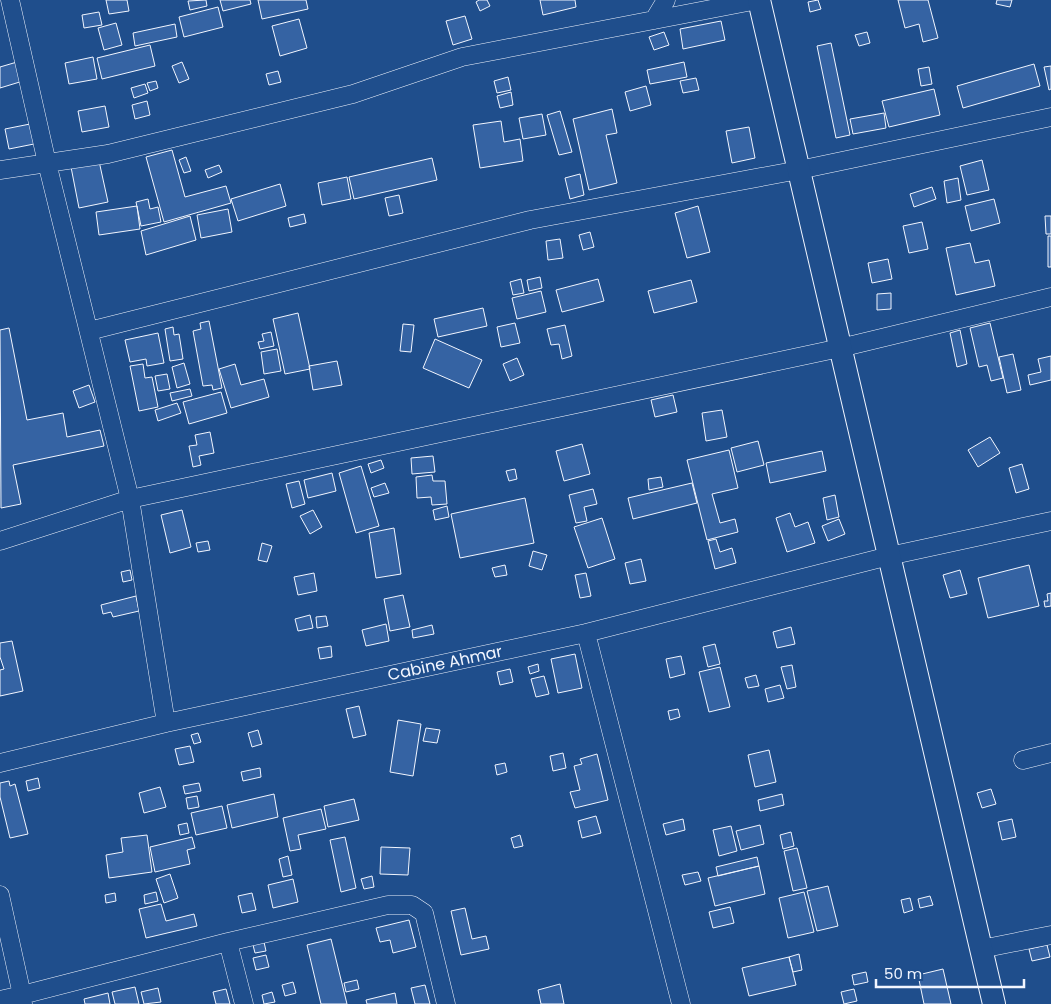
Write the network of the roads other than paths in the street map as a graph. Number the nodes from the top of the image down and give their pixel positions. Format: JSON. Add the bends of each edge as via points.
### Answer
{"nodes":[{"id":1,"x":10,"y":0,"type":"edge"},
{"id":2,"x":666,"y":0,"type":"edge"},
{"id":3,"x":758,"y":0,"type":"edge"},
{"id":4,"x":654,"y":20,"type":"junction"},
{"id":5,"x":1051,"y":117,"type":"edge"},
{"id":6,"x":47,"y":163,"type":"junction"},
{"id":7,"x":0,"y":170,"type":"edge"},
{"id":8,"x":799,"y":170,"type":"junction"},
{"id":9,"x":1051,"y":298,"type":"edge"},
{"id":10,"x":89,"y":331,"type":"junction"},
{"id":11,"x":840,"y":348,"type":"junction"},
{"id":12,"x":130,"y":499,"type":"junction"},
{"id":13,"x":1051,"y":521,"type":"edge"},
{"id":14,"x":0,"y":541,"type":"edge"},
{"id":15,"x":889,"y":556,"type":"junction"},
{"id":16,"x":586,"y":633,"type":"junction"},
{"id":17,"x":166,"y":723,"type":"junction"},
{"id":18,"x":1051,"y":754,"type":"edge"},
{"id":19,"x":1023,"y":760,"type":"dead end"},
{"id":20,"x":0,"y":764,"type":"edge"},
{"id":21,"x":0,"y":895,"type":"edge"},
{"id":22,"x":1051,"y":935,"type":"edge"},
{"id":23,"x":228,"y":942,"type":"junction"},
{"id":24,"x":982,"y":949,"type":"junction"},
{"id":25,"x":0,"y":1000,"type":"edge"},
{"id":26,"x":22,"y":1000,"type":"edge"},
{"id":27,"x":244,"y":1004,"type":"edge"},
{"id":28,"x":446,"y":1004,"type":"edge"},
{"id":29,"x":681,"y":1004,"type":"edge"},
{"id":30,"x":994,"y":1004,"type":"edge"}],
"edges":[{"from":1,"to":6,"type":"street"},
{"from":2,"to":4,"type":"street"},
{"from":3,"to":4,"type":"street"},
{"from":3,"to":8,"type":"street"},
{"from":4,"to":6,"type":"street","via":[[462,57],[353,94],[108,154]]},
{"from":5,"to":8,"type":"street"},
{"from":6,"to":7,"type":"street"},
{"from":6,"to":10,"type":"street"},
{"from":8,"to":10,"type":"street","via":[[530,220]]},
{"from":8,"to":11,"type":"street"},
{"from":9,"to":11,"type":"street"},
{"from":10,"to":12,"type":"street"},
{"from":11,"to":12,"type":"street"},
{"from":11,"to":15,"type":"street"},
{"from":12,"to":14,"type":"street"},
{"from":12,"to":17,"type":"street"},
{"from":13,"to":15,"type":"street","name":"Cabine Ahmar"},
{"from":15,"to":16,"type":"street","name":"Cabine Ahmar"},
{"from":15,"to":24,"type":"street"},
{"from":16,"to":17,"type":"street","name":"Cabine Ahmar"},
{"from":16,"to":29,"type":"street"},
{"from":17,"to":20,"type":"street","name":"Cabine Ahmar"},
{"from":18,"to":19,"type":"street"},
{"from":21,"to":26,"type":"street"},
{"from":22,"to":24,"type":"street"},
{"from":23,"to":26,"type":"street"},
{"from":23,"to":27,"type":"street"},
{"from":23,"to":28,"type":"street","via":[[388,905],[412,905],[424,913]]},
{"from":24,"to":30,"type":"street"},
{"from":25,"to":26,"type":"street"}]}
